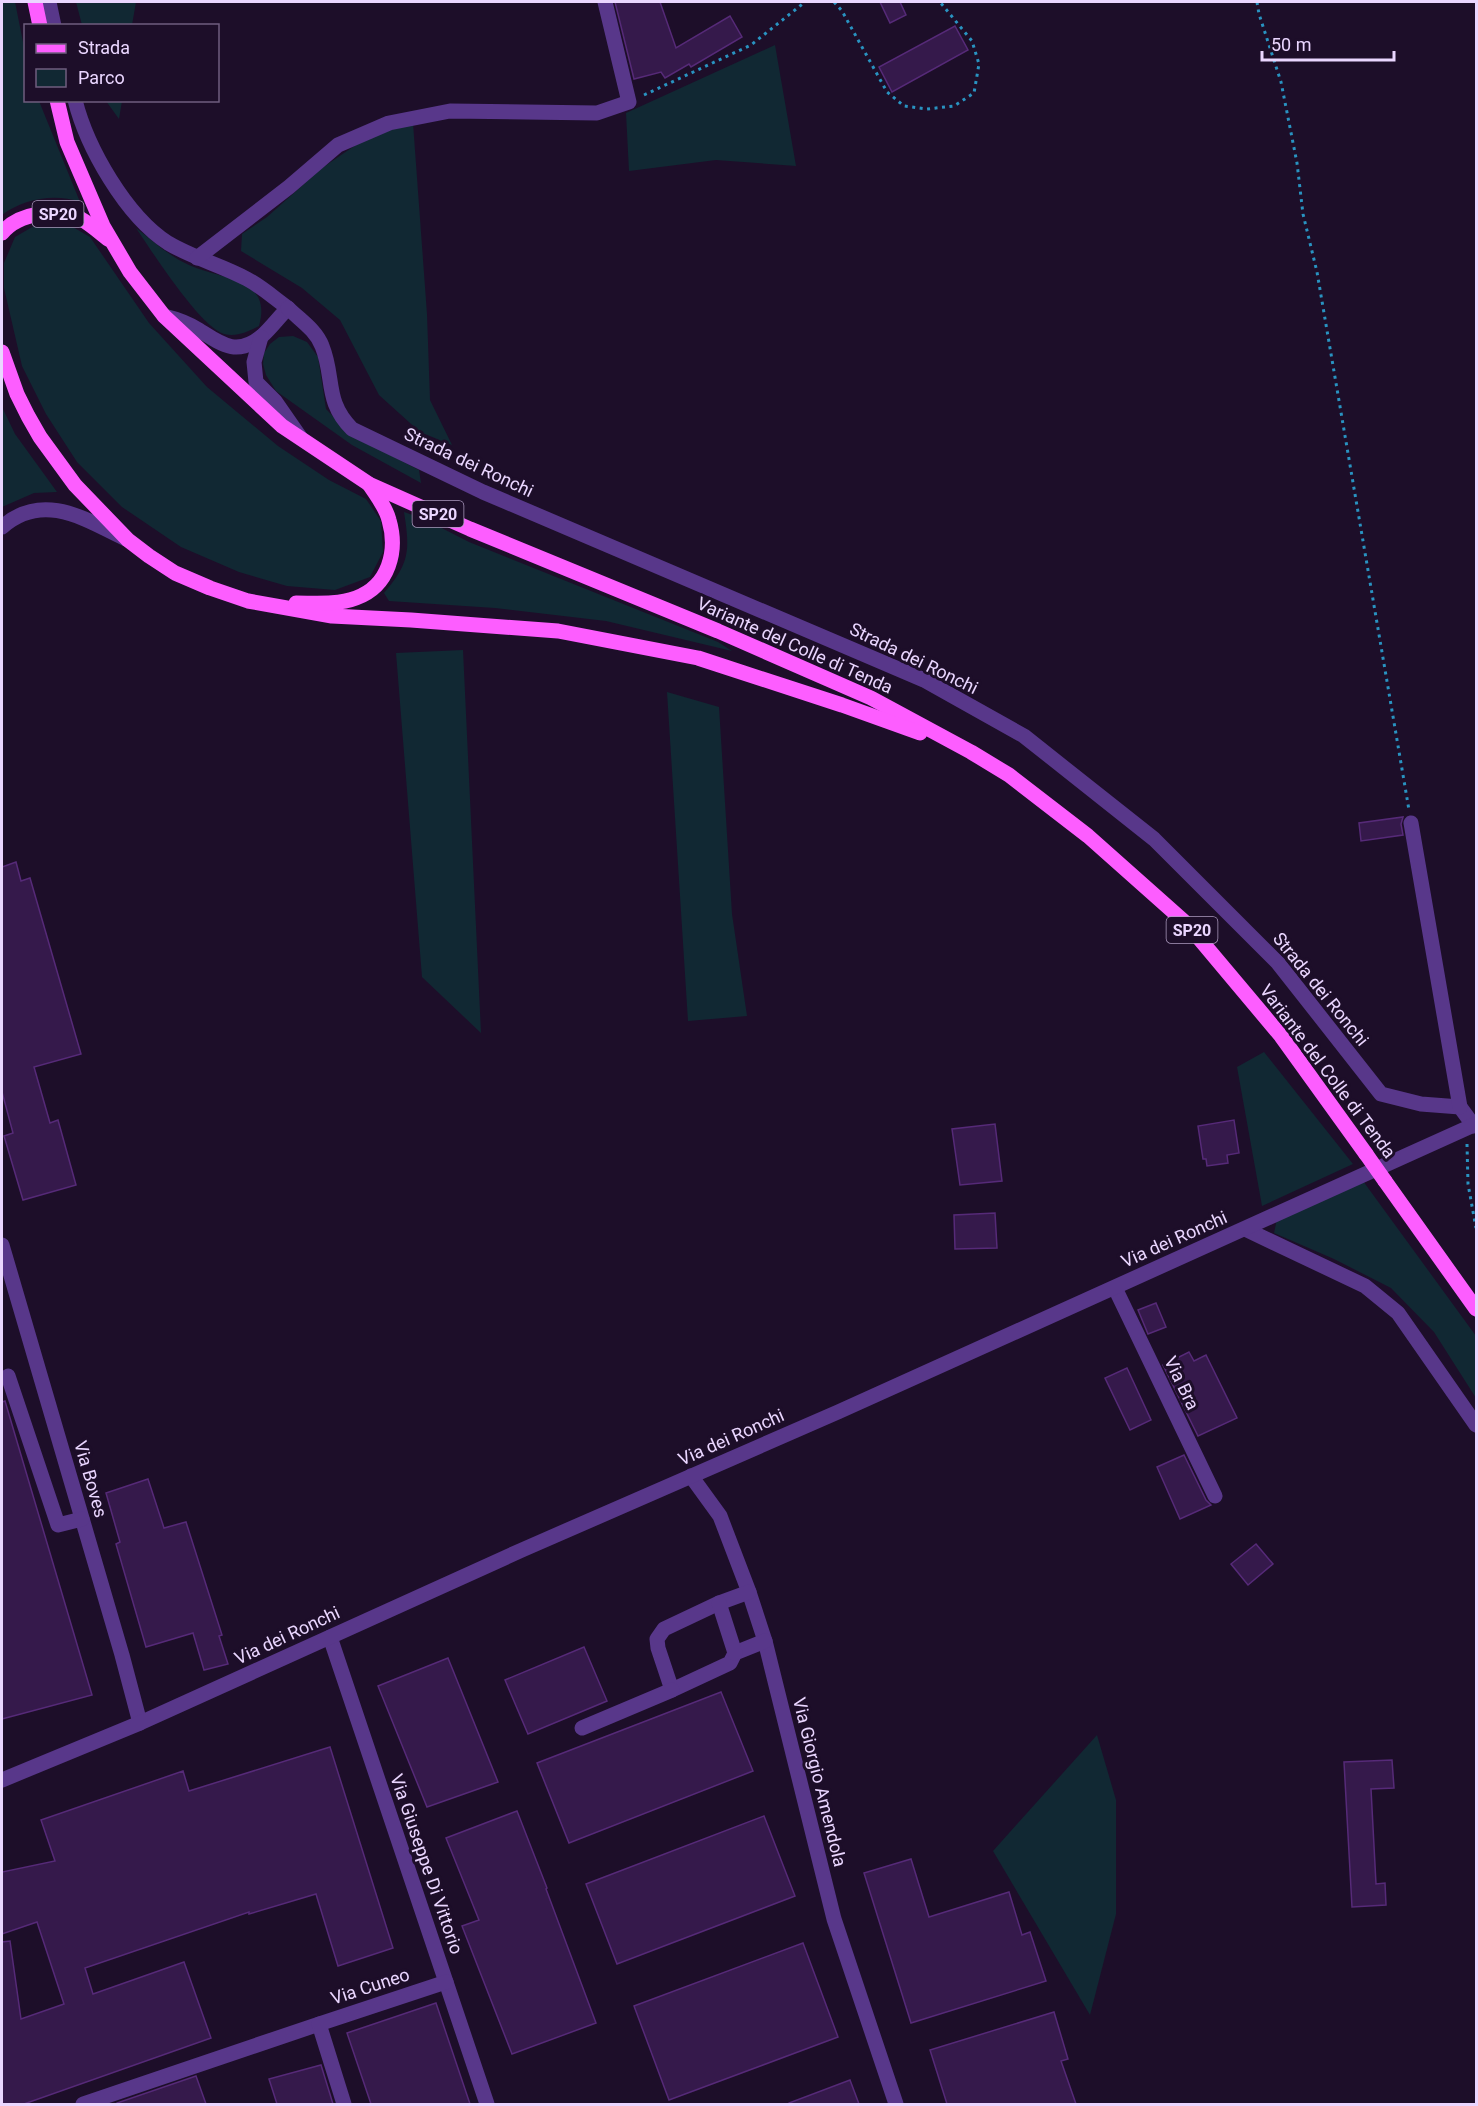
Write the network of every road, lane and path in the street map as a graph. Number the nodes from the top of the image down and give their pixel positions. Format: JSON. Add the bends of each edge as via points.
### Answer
{"nodes":[{"id":1,"x":35,"y":2,"type":"edge"},
{"id":2,"x":49,"y":2,"type":"edge"},
{"id":3,"x":606,"y":2,"type":"edge"},
{"id":4,"x":805,"y":2,"type":"edge"},
{"id":5,"x":834,"y":2,"type":"edge"},
{"id":6,"x":940,"y":2,"type":"edge"},
{"id":7,"x":1257,"y":2,"type":"edge"},
{"id":8,"x":40,"y":24,"type":"edge"},
{"id":9,"x":54,"y":24,"type":"edge"},
{"id":10,"x":57,"y":102,"type":"edge"},
{"id":11,"x":75,"y":102,"type":"edge"},
{"id":12,"x":629,"y":102,"type":"junction"},
{"id":13,"x":2,"y":233,"type":"edge"},
{"id":14,"x":112,"y":243,"type":"junction"},
{"id":15,"x":197,"y":258,"type":"junction"},
{"id":16,"x":288,"y":308,"type":"junction"},
{"id":17,"x":165,"y":316,"type":"junction"},
{"id":18,"x":261,"y":337,"type":"junction"},
{"id":19,"x":2,"y":352,"type":"edge"},
{"id":20,"x":301,"y":439,"type":"junction"},
{"id":21,"x":369,"y":484,"type":"junction"},
{"id":22,"x":2,"y":527,"type":"edge"},
{"id":23,"x":128,"y":540,"type":"junction"},
{"id":24,"x":248,"y":601,"type":"junction"},
{"id":25,"x":971,"y":752,"type":"junction"},
{"id":26,"x":1411,"y":823,"type":"joint"},
{"id":27,"x":1460,"y":1107,"type":"junction"},
{"id":28,"x":1475,"y":1125,"type":"edge"},
{"id":29,"x":1476,"y":1228,"type":"edge"},
{"id":30,"x":1245,"y":1229,"type":"junction"},
{"id":31,"x":2,"y":1245,"type":"edge"},
{"id":32,"x":1115,"y":1288,"type":"junction"},
{"id":33,"x":1476,"y":1309,"type":"edge"},
{"id":34,"x":8,"y":1376,"type":"dead end"},
{"id":35,"x":1476,"y":1425,"type":"edge"},
{"id":36,"x":691,"y":1476,"type":"junction"},
{"id":37,"x":1215,"y":1496,"type":"dead end"},
{"id":38,"x":82,"y":1519,"type":"junction"},
{"id":39,"x":749,"y":1592,"type":"junction"},
{"id":40,"x":719,"y":1603,"type":"junction"},
{"id":41,"x":330,"y":1637,"type":"junction"},
{"id":42,"x":765,"y":1641,"type":"junction"},
{"id":43,"x":735,"y":1653,"type":"junction"},
{"id":44,"x":672,"y":1690,"type":"junction"},
{"id":45,"x":140,"y":1724,"type":"junction"},
{"id":46,"x":582,"y":1728,"type":"dead end"},
{"id":47,"x":2,"y":1780,"type":"edge"},
{"id":48,"x":446,"y":1982,"type":"junction"},
{"id":49,"x":319,"y":2024,"type":"junction"},
{"id":50,"x":83,"y":2104,"type":"edge"},
{"id":51,"x":344,"y":2104,"type":"edge"},
{"id":52,"x":487,"y":2104,"type":"edge"},
{"id":53,"x":896,"y":2104,"type":"edge"}],
"edges":[{"from":1,"to":8,"type":"main road"},
{"from":2,"to":9,"type":"street"},
{"from":3,"to":12,"type":"street"},
{"from":4,"to":12,"type":"path","via":[[751,45]]},
{"from":5,"to":6,"type":"path","via":[[887,93],[904,106],[927,109],[954,106],[974,93],[979,64],[972,41]]},
{"from":7,"to":26,"type":"path","via":[[1281,82],[1297,163]]},
{"from":10,"to":14,"type":"main road","name":"Variante del Colle di Tenda","number":"SP20","via":[[67,142]]},
{"from":11,"to":15,"type":"street","name":"Strada dei Ronchi","via":[[93,150],[147,227]]},
{"from":12,"to":15,"type":"street","via":[[597,113],[450,111],[389,123],[338,145]]},
{"from":13,"to":14,"type":"main road","number":"SP20","via":[[18,220],[59,214],[80,219]]},
{"from":14,"to":17,"type":"main road","name":"Variante del Colle di Tenda","number":"SP20"},
{"from":15,"to":16,"type":"street","name":"Strada dei Ronchi","via":[[262,287]]},
{"from":16,"to":18,"type":"street"},
{"from":16,"to":27,"type":"street","name":"Strada dei Ronchi","via":[[322,345],[335,407],[352,429],[483,492],[924,680],[1024,736],[1154,839],[1278,963],[1381,1094],[1420,1104]]},
{"from":17,"to":18,"type":"street","via":[[182,321],[223,346],[234,348]]},
{"from":17,"to":20,"type":"main road","name":"Variante del Colle di Tenda","number":"SP20","via":[[282,426]]},
{"from":18,"to":20,"type":"street","via":[[254,362],[256,382],[275,401]]},
{"from":19,"to":23,"type":"main road","number":"SP20","via":[[17,394],[40,437],[75,486]]},
{"from":20,"to":21,"type":"main road","name":"Variante del Colle di Tenda","number":"SP20"},
{"from":21,"to":24,"type":"main road","number":"SP20","via":[[387,513],[393,539],[390,564],[371,591],[331,603]]},
{"from":21,"to":25,"type":"main road","name":"Variante del Colle di Tenda","number":"SP20","via":[[871,698]]},
{"from":22,"to":23,"type":"street","via":[[32,510],[56,510],[81,517]]},
{"from":23,"to":24,"type":"main road","number":"SP20","via":[[175,573]]},
{"from":24,"to":25,"type":"main road","number":"SP20","via":[[332,616],[558,631],[698,658]]},
{"from":25,"to":33,"type":"main road","name":"Variante del Colle di Tenda","number":"SP20","bridge":true,"via":[[1009,775],[1088,836],[1187,924],[1281,1036]]},
{"from":26,"to":27,"type":"street"},
{"from":27,"to":28,"type":"street"},
{"from":28,"to":29,"type":"path","via":[[1467,1142],[1468,1184]]},
{"from":28,"to":30,"type":"street","name":"Via dei Ronchi"},
{"from":30,"to":32,"type":"street","name":"Via dei Ronchi"},
{"from":30,"to":35,"type":"street","via":[[1365,1286],[1398,1313]]},
{"from":31,"to":38,"type":"street","name":"Via Boves"},
{"from":32,"to":36,"type":"street","name":"Via dei Ronchi"},
{"from":32,"to":37,"type":"street","name":"Via Bra"},
{"from":34,"to":38,"type":"street","via":[[58,1525]]},
{"from":36,"to":39,"type":"street","name":"Via Giorgio Amendola","via":[[720,1516]]},
{"from":36,"to":41,"type":"street","name":"Via dei Ronchi"},
{"from":38,"to":45,"type":"street","name":"Via Boves"},
{"from":39,"to":40,"type":"street"},
{"from":39,"to":42,"type":"street","name":"Via Giorgio Amendola"},
{"from":40,"to":43,"type":"street"},
{"from":40,"to":44,"type":"street","via":[[664,1629],[657,1639]]},
{"from":41,"to":45,"type":"street","name":"Via dei Ronchi"},
{"from":41,"to":48,"type":"street","name":"Via Giuseppe Di Vittorio"},
{"from":42,"to":43,"type":"street"},
{"from":42,"to":53,"type":"street","name":"Via Giorgio Amendola","via":[[834,1919]]},
{"from":43,"to":44,"type":"street","via":[[730,1663]]},
{"from":44,"to":46,"type":"street"},
{"from":45,"to":47,"type":"street","name":"Via dei Ronchi"},
{"from":48,"to":49,"type":"street","name":"Via Cuneo"},
{"from":48,"to":52,"type":"street","name":"Via Giuseppe Di Vittorio"},
{"from":49,"to":50,"type":"street"},
{"from":49,"to":51,"type":"street","name":"Via Cuneo"}]}
